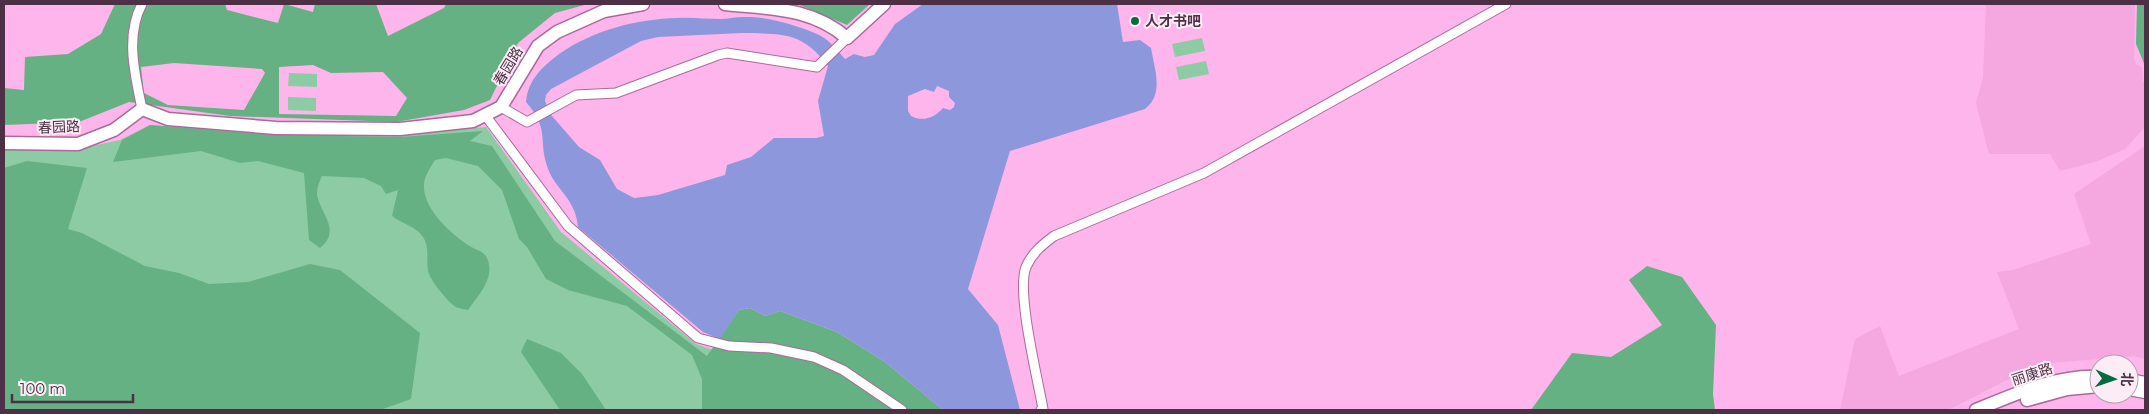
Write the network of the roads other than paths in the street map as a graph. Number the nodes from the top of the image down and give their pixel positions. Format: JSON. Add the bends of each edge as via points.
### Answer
{"nodes":[{"id":1,"x":142,"y":4,"type":"edge"},
{"id":2,"x":643,"y":4,"type":"edge"},
{"id":3,"x":725,"y":4,"type":"edge"},
{"id":4,"x":884,"y":4,"type":"edge"},
{"id":5,"x":1506,"y":4,"type":"edge"},
{"id":6,"x":847,"y":38,"type":"junction"},
{"id":7,"x":501,"y":107,"type":"junction"},
{"id":8,"x":142,"y":108,"type":"junction"},
{"id":9,"x":484,"y":115,"type":"junction"},
{"id":10,"x":4,"y":143,"type":"edge"},
{"id":11,"x":2089,"y":377,"type":"edge"},
{"id":12,"x":2089,"y":387,"type":"edge"},
{"id":13,"x":902,"y":410,"type":"edge"},
{"id":14,"x":1043,"y":410,"type":"edge"},
{"id":15,"x":1976,"y":410,"type":"edge"},
{"id":16,"x":1999,"y":410,"type":"edge"}],
"edges":[{"from":1,"to":8,"type":"street","via":[[136,15],[132,61]]},
{"from":2,"to":7,"type":"street","name":"春园路","via":[[604,11],[557,32],[538,46]]},
{"from":3,"to":6,"type":"street","via":[[799,12],[836,29]]},
{"from":4,"to":6,"type":"street"},
{"from":5,"to":14,"type":"street","via":[[1204,173],[1054,236],[1038,248],[1025,269],[1024,288]]},
{"from":6,"to":7,"type":"street","via":[[817,67],[727,53],[616,93],[576,95],[527,122]]},
{"from":7,"to":9,"type":"street","name":"春园路"},
{"from":8,"to":9,"type":"street","name":"春园路","via":[[168,119],[276,128],[400,129],[472,122]]},
{"from":8,"to":10,"type":"street","name":"春园路","via":[[114,130],[78,144]]},
{"from":9,"to":13,"type":"street","via":[[568,226],[698,338],[729,346],[771,348],[814,357],[843,370]]},
{"from":11,"to":15,"type":"street","name":"丽康路","via":[[2055,382]]},
{"from":12,"to":16,"type":"street","name":"丽康路","via":[[2057,391]]}]}
